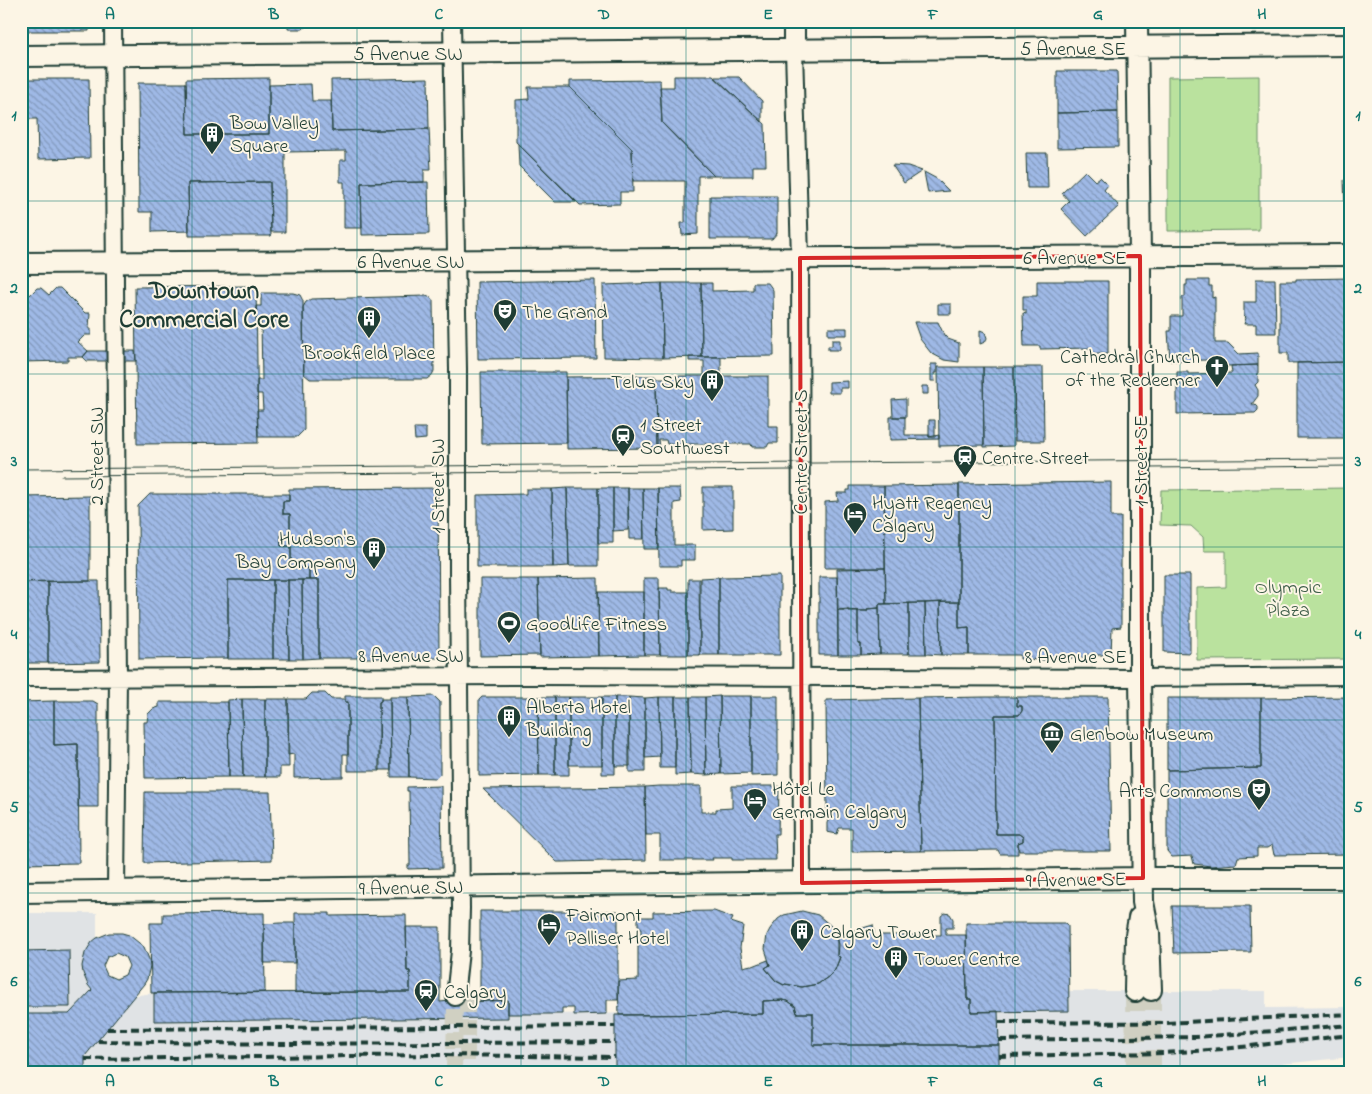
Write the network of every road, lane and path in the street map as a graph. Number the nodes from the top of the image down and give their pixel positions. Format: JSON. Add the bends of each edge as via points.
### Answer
{"nodes":[{"id":1,"x":113,"y":21,"type":"edge"},
{"id":2,"x":452,"y":21,"type":"edge"},
{"id":3,"x":794,"y":21,"type":"edge"},
{"id":4,"x":1137,"y":21,"type":"edge"},
{"id":5,"x":1351,"y":46,"type":"edge"},
{"id":6,"x":1138,"y":47,"type":"junction"},
{"id":7,"x":794,"y":50,"type":"junction"},
{"id":8,"x":452,"y":53,"type":"junction"},
{"id":9,"x":113,"y":55,"type":"junction"},
{"id":10,"x":21,"y":56,"type":"edge"},
{"id":11,"x":1351,"y":255,"type":"edge"},
{"id":12,"x":1140,"y":256,"type":"junction"},
{"id":13,"x":800,"y":258,"type":"junction"},
{"id":14,"x":457,"y":260,"type":"junction"},
{"id":15,"x":21,"y":263,"type":"edge"},
{"id":16,"x":115,"y":263,"type":"junction"},
{"id":17,"x":459,"y":676,"type":"junction"},
{"id":18,"x":1351,"y":676,"type":"edge"},
{"id":19,"x":800,"y":677,"type":"junction"},
{"id":20,"x":21,"y":678,"type":"edge"},
{"id":21,"x":118,"y":678,"type":"junction"},
{"id":22,"x":1140,"y":678,"type":"junction"},
{"id":23,"x":1143,"y":878,"type":"junction"},
{"id":24,"x":1351,"y":878,"type":"edge"},
{"id":25,"x":802,"y":883,"type":"junction"},
{"id":26,"x":460,"y":887,"type":"junction"},
{"id":27,"x":116,"y":891,"type":"junction"},
{"id":28,"x":21,"y":892,"type":"edge"},
{"id":29,"x":1143,"y":990,"type":"tunnel mouth"},
{"id":30,"x":461,"y":997,"type":"tunnel mouth"}],
"edges":[{"from":1,"to":9,"type":"street","name":"2 Street SW"},
{"from":2,"to":8,"type":"street","name":"1 Street SW"},
{"from":3,"to":7,"type":"main road","name":"Centre Street S"},
{"from":4,"to":6,"type":"main road","name":"1 Street SE"},
{"from":5,"to":6,"type":"main road","name":"5 Avenue SE"},
{"from":6,"to":7,"type":"main road","name":"5 Avenue SE"},
{"from":6,"to":12,"type":"main road","name":"1 Street SE"},
{"from":7,"to":8,"type":"main road","name":"5 Avenue SW"},
{"from":7,"to":13,"type":"street","name":"Centre Street S"},
{"from":8,"to":9,"type":"main road","name":"5 Avenue SW"},
{"from":8,"to":14,"type":"street","name":"1 Street SW"},
{"from":9,"to":10,"type":"main road","name":"5 Avenue SW"},
{"from":9,"to":16,"type":"street","name":"2 Street SW"},
{"from":11,"to":12,"type":"main road","name":"6 Avenue SE"},
{"from":12,"to":13,"type":"main road","name":"6 Avenue SE"},
{"from":12,"to":22,"type":"main road","name":"1 Street SE"},
{"from":13,"to":14,"type":"main road","name":"6 Avenue SW"},
{"from":13,"to":19,"type":"street","name":"Centre Street S"},
{"from":14,"to":16,"type":"main road","name":"6 Avenue SW"},
{"from":14,"to":17,"type":"street","name":"1 Street SW"},
{"from":15,"to":16,"type":"main road","name":"6 Avenue SW"},
{"from":16,"to":21,"type":"street","name":"2 Street SW"},
{"from":17,"to":19,"type":"street","name":"8 Avenue SW"},
{"from":17,"to":21,"type":"street","name":"8 Avenue SW"},
{"from":17,"to":26,"type":"street","name":"1 Street SW"},
{"from":18,"to":22,"type":"street","name":"8 Avenue SE"},
{"from":19,"to":22,"type":"street","name":"8 Avenue SE"},
{"from":19,"to":25,"type":"street","name":"Centre Street S"},
{"from":20,"to":21,"type":"street","name":"8 Avenue SW"},
{"from":21,"to":27,"type":"street","name":"2 Street SW"},
{"from":22,"to":23,"type":"main road","name":"1 Street SE"},
{"from":23,"to":24,"type":"main road","name":"9 Avenue SE"},
{"from":23,"to":25,"type":"main road","name":"9 Avenue SE"},
{"from":23,"to":29,"type":"main road","name":"1 Street SE","via":[[1143,902],[1136,934]]},
{"from":25,"to":26,"type":"main road","name":"9 Avenue SW"},
{"from":26,"to":27,"type":"main road","name":"9 Avenue SW"},
{"from":26,"to":30,"type":"street","name":"1 Street SW"},
{"from":27,"to":28,"type":"main road","name":"9 Avenue SW"}]}
